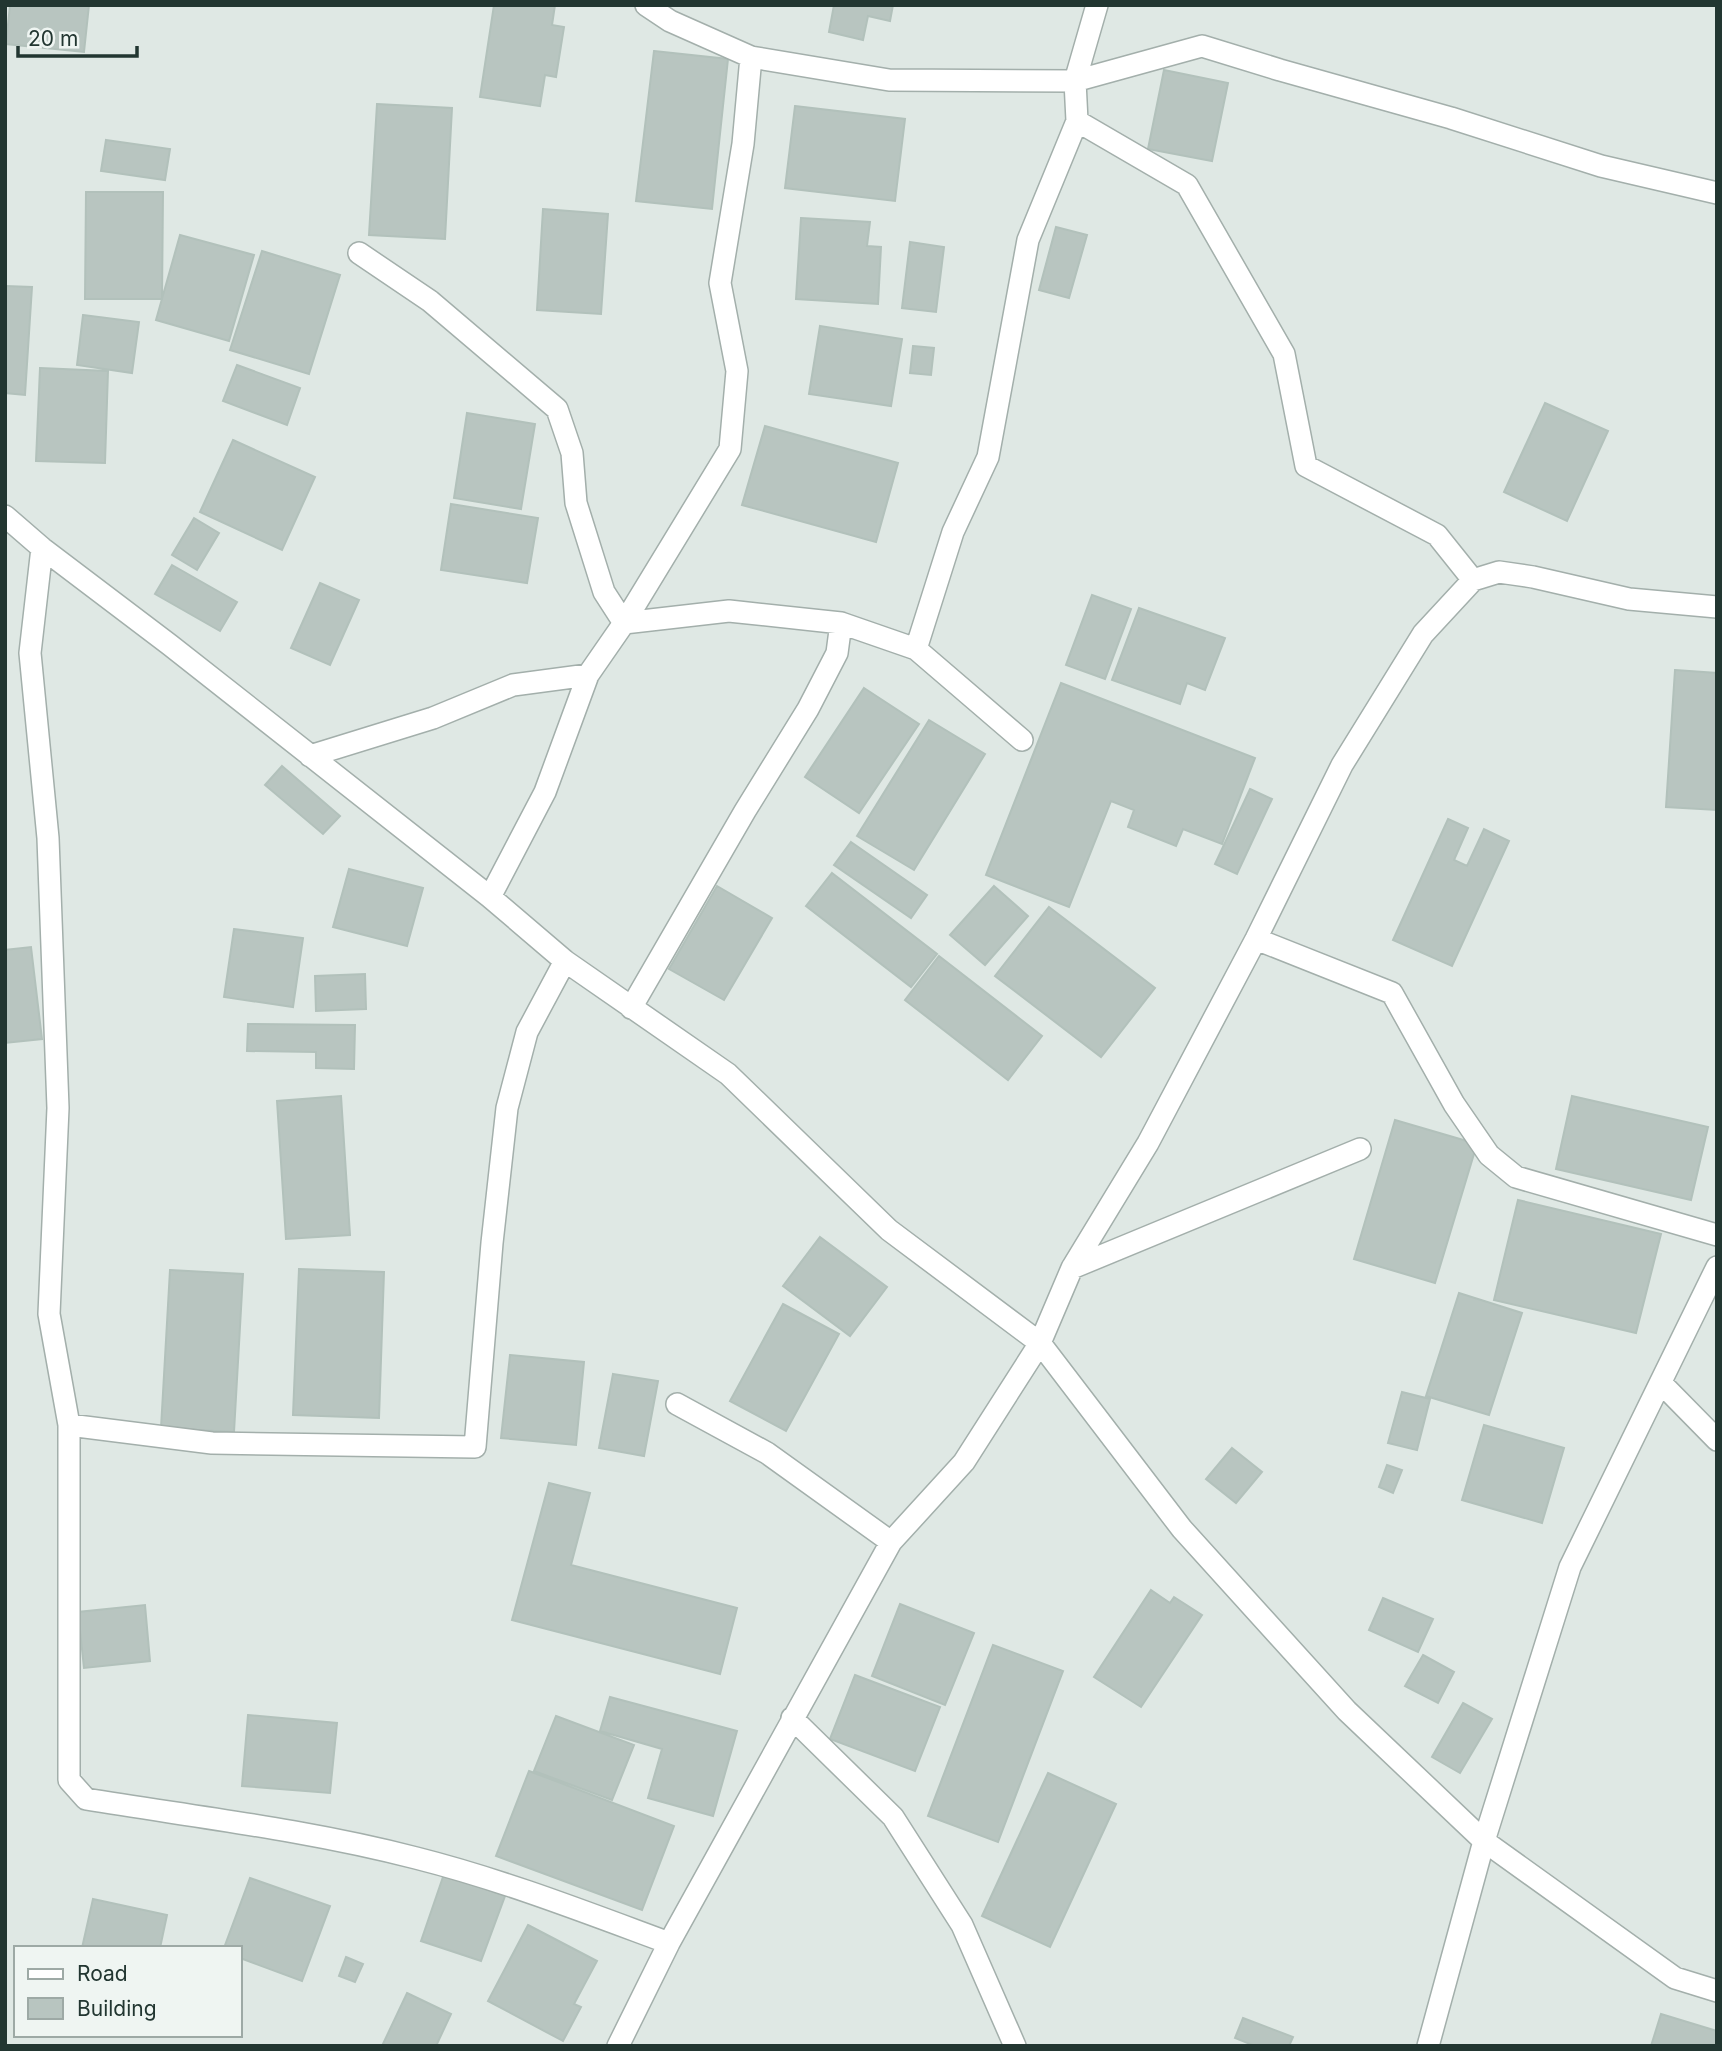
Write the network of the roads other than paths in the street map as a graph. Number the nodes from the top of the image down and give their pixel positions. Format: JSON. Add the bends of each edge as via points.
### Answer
{"nodes":[{"id":1,"x":646,"y":5,"type":"edge"},
{"id":2,"x":1097,"y":5,"type":"edge"},
{"id":3,"x":751,"y":57,"type":"junction"},
{"id":4,"x":1075,"y":81,"type":"junction"},
{"id":5,"x":1077,"y":121,"type":"junction"},
{"id":6,"x":1717,"y":192,"type":"edge"},
{"id":7,"x":359,"y":253,"type":"dead end"},
{"id":8,"x":5,"y":516,"type":"edge"},
{"id":9,"x":42,"y":548,"type":"junction"},
{"id":10,"x":1473,"y":580,"type":"junction"},
{"id":11,"x":1717,"y":607,"type":"edge"},
{"id":12,"x":624,"y":623,"type":"junction"},
{"id":13,"x":841,"y":623,"type":"junction"},
{"id":14,"x":916,"y":649,"type":"junction"},
{"id":15,"x":588,"y":675,"type":"junction"},
{"id":16,"x":1022,"y":740,"type":"dead end"},
{"id":17,"x":310,"y":757,"type":"junction"},
{"id":18,"x":489,"y":897,"type":"junction"},
{"id":19,"x":1256,"y":939,"type":"junction"},
{"id":20,"x":565,"y":961,"type":"junction"},
{"id":21,"x":631,"y":1008,"type":"junction"},
{"id":22,"x":1360,"y":1149,"type":"dead end"},
{"id":23,"x":1717,"y":1236,"type":"edge"},
{"id":24,"x":1717,"y":1267,"type":"edge"},
{"id":25,"x":1072,"y":1268,"type":"junction"},
{"id":26,"x":1040,"y":1343,"type":"junction"},
{"id":27,"x":1661,"y":1383,"type":"junction"},
{"id":28,"x":677,"y":1404,"type":"dead end"},
{"id":29,"x":69,"y":1424,"type":"junction"},
{"id":30,"x":1717,"y":1440,"type":"edge"},
{"id":31,"x":891,"y":1542,"type":"junction"},
{"id":32,"x":792,"y":1718,"type":"junction"},
{"id":33,"x":1484,"y":1841,"type":"junction"},
{"id":34,"x":669,"y":1943,"type":"junction"},
{"id":35,"x":1717,"y":1991,"type":"edge"},
{"id":36,"x":618,"y":2046,"type":"edge"},
{"id":37,"x":1015,"y":2046,"type":"edge"},
{"id":38,"x":1428,"y":2046,"type":"edge"}],
"edges":[{"from":1,"to":3,"type":"street","via":[[670,21]]},
{"from":2,"to":4,"type":"street"},
{"from":3,"to":4,"type":"street","via":[[889,80]]},
{"from":3,"to":12,"type":"street","via":[[744,144],[720,283],[737,370],[730,449]]},
{"from":4,"to":5,"type":"street"},
{"from":4,"to":6,"type":"street","via":[[1202,46],[1451,117],[1601,166]]},
{"from":5,"to":10,"type":"street","via":[[1187,185],[1284,354],[1306,466],[1437,535]]},
{"from":5,"to":14,"type":"street","via":[[1028,240],[988,457],[953,532]]},
{"from":7,"to":12,"type":"street","via":[[430,301],[557,409],[572,453],[576,503],[604,592]]},
{"from":8,"to":9,"type":"street"},
{"from":9,"to":17,"type":"street"},
{"from":9,"to":29,"type":"street","via":[[30,653],[48,838],[58,1108],[49,1314]]},
{"from":10,"to":11,"type":"street","via":[[1499,572],[1629,599]]},
{"from":10,"to":19,"type":"street","via":[[1423,634],[1342,765]]},
{"from":12,"to":13,"type":"street","via":[[729,611]]},
{"from":12,"to":15,"type":"street"},
{"from":13,"to":14,"type":"street"},
{"from":13,"to":21,"type":"street","via":[[837,653],[808,709]]},
{"from":14,"to":16,"type":"street"},
{"from":15,"to":17,"type":"street","via":[[513,685],[433,718]]},
{"from":15,"to":18,"type":"street","via":[[545,792]]},
{"from":17,"to":18,"type":"street"},
{"from":18,"to":20,"type":"street"},
{"from":19,"to":23,"type":"street","via":[[1392,993],[1454,1104],[1489,1155],[1516,1177]]},
{"from":19,"to":25,"type":"street","via":[[1148,1143]]},
{"from":20,"to":21,"type":"street"},
{"from":20,"to":29,"type":"street","via":[[527,1032],[507,1108],[475,1447],[212,1443]]},
{"from":21,"to":26,"type":"street","via":[[728,1074],[890,1230]]},
{"from":22,"to":25,"type":"street"},
{"from":24,"to":27,"type":"street"},
{"from":25,"to":26,"type":"street"},
{"from":26,"to":31,"type":"street","via":[[964,1462]]},
{"from":26,"to":33,"type":"street","via":[[1182,1529],[1347,1711]]},
{"from":27,"to":30,"type":"street"},
{"from":27,"to":33,"type":"street","via":[[1570,1567]]},
{"from":28,"to":31,"type":"street","via":[[766,1453]]},
{"from":29,"to":34,"type":"street","via":[[69,1780],[86,1799],[415,1857],[512,1885]]},
{"from":31,"to":32,"type":"street"},
{"from":32,"to":34,"type":"street"},
{"from":32,"to":37,"type":"street","via":[[893,1817],[962,1925]]},
{"from":33,"to":35,"type":"street","via":[[1675,1978]]},
{"from":33,"to":38,"type":"street"},
{"from":34,"to":36,"type":"street"}]}
